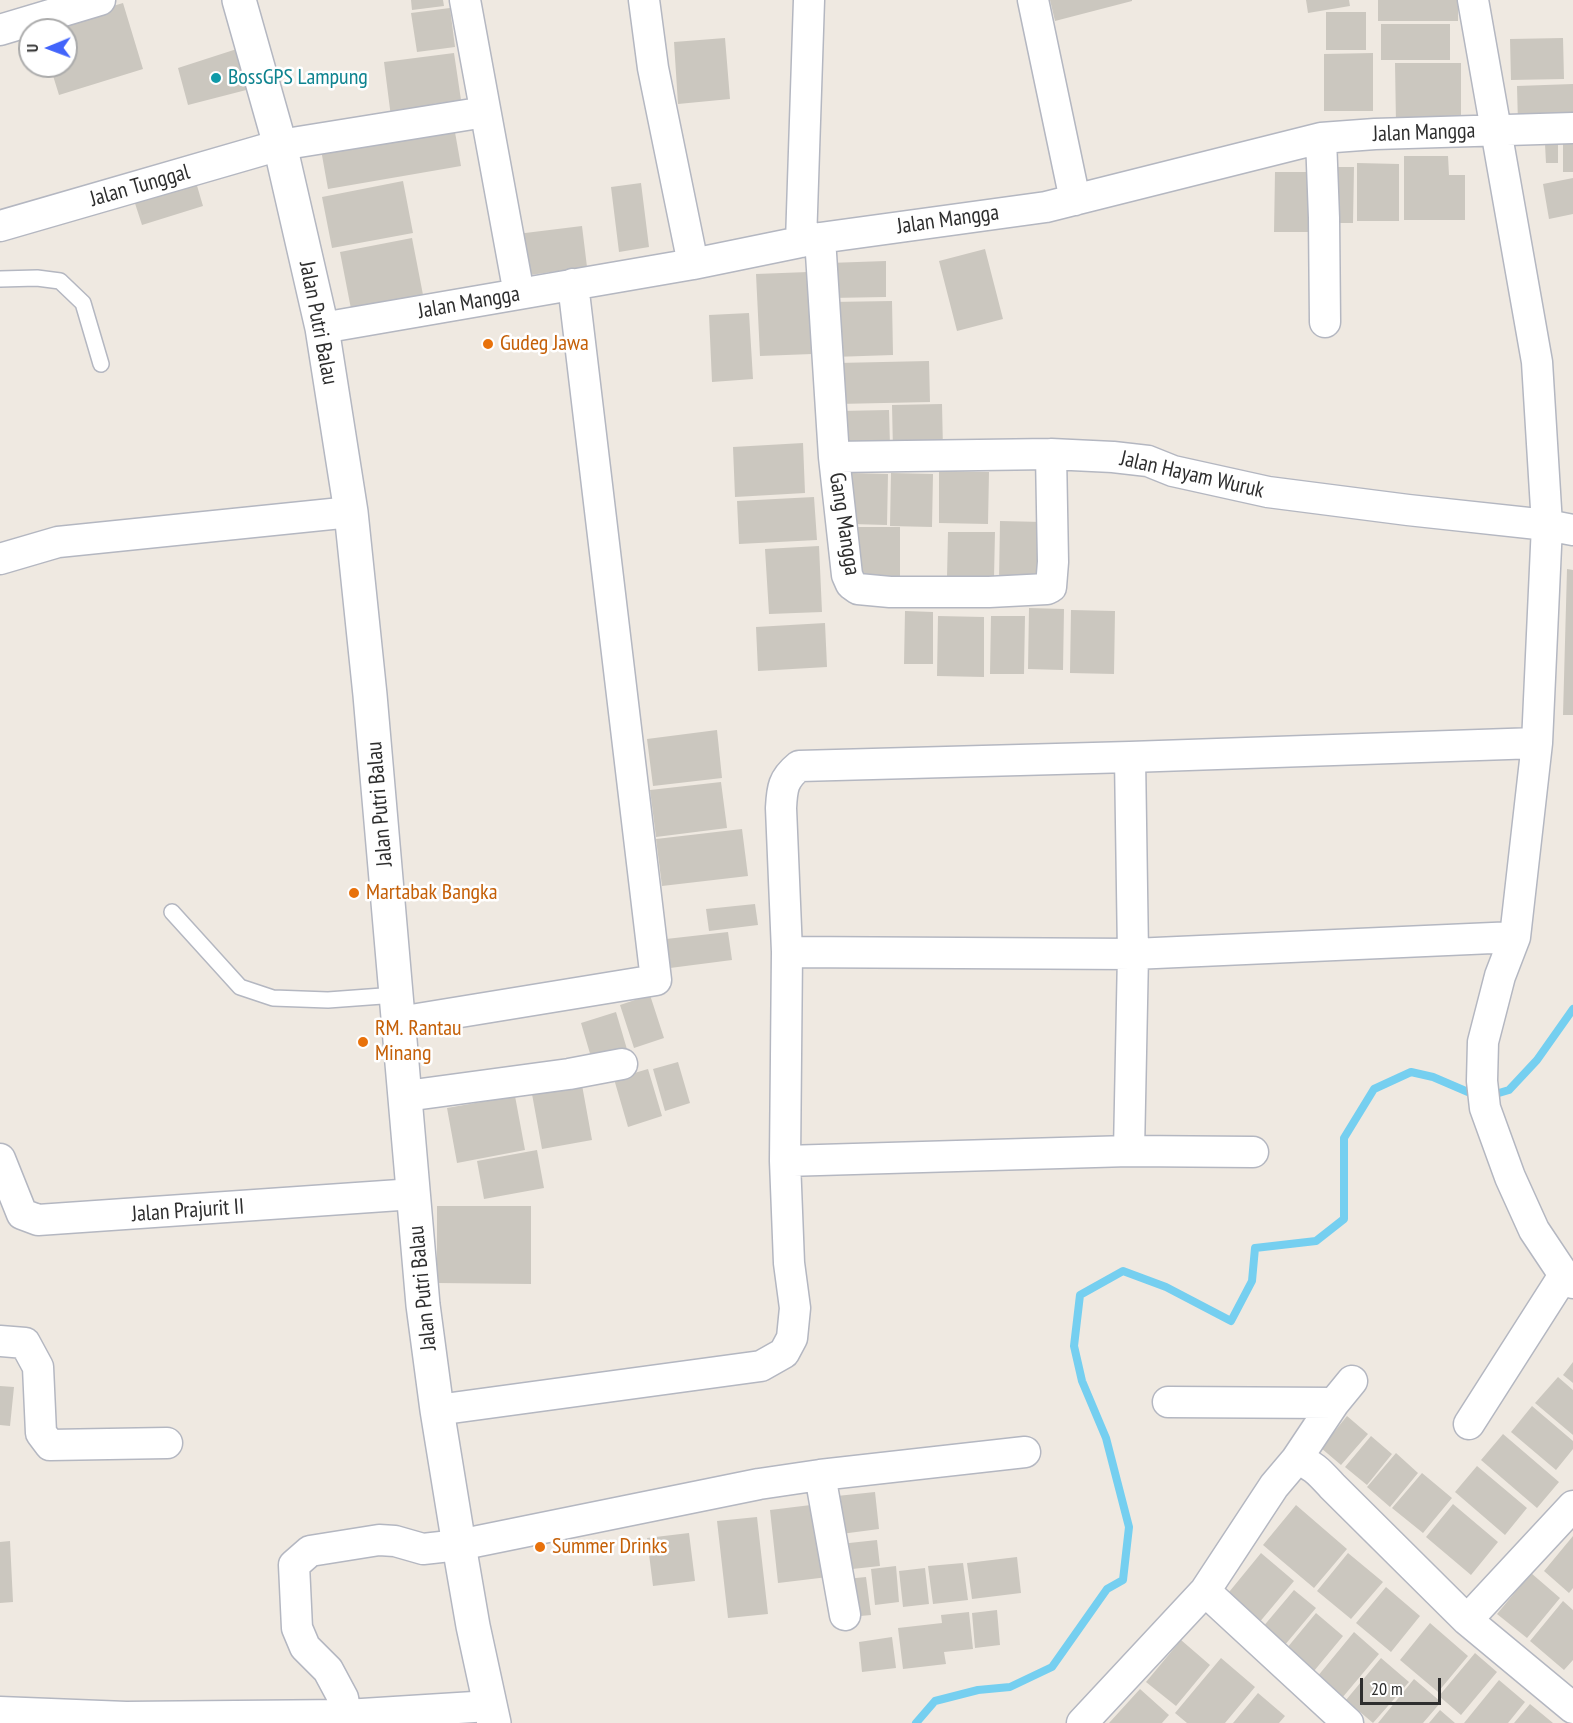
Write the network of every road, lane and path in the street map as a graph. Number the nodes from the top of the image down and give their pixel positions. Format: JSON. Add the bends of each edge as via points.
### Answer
{"nodes":[{"id":1,"x":100,"y":0,"type":"edge"},
{"id":2,"x":238,"y":0,"type":"edge"},
{"id":3,"x":465,"y":0,"type":"edge"},
{"id":4,"x":644,"y":0,"type":"edge"},
{"id":5,"x":809,"y":0,"type":"edge"},
{"id":6,"x":1033,"y":0,"type":"edge"},
{"id":7,"x":1473,"y":0,"type":"edge"},
{"id":8,"x":0,"y":30,"type":"edge"},
{"id":9,"x":485,"y":112,"type":"junction"},
{"id":10,"x":1573,"y":128,"type":"edge"},
{"id":11,"x":1497,"y":130,"type":"junction"},
{"id":12,"x":1321,"y":138,"type":"junction"},
{"id":13,"x":280,"y":145,"type":"junction"},
{"id":14,"x":1075,"y":200,"type":"junction"},
{"id":15,"x":0,"y":226,"type":"edge"},
{"id":16,"x":810,"y":240,"type":"junction"},
{"id":17,"x":693,"y":264,"type":"junction"},
{"id":18,"x":0,"y":279,"type":"edge"},
{"id":19,"x":573,"y":284,"type":"junction"},
{"id":20,"x":519,"y":294,"type":"junction"},
{"id":21,"x":1324,"y":322,"type":"dead end"},
{"id":22,"x":322,"y":328,"type":"junction"},
{"id":23,"x":101,"y":364,"type":"dead end"},
{"id":24,"x":1051,"y":454,"type":"junction"},
{"id":25,"x":834,"y":457,"type":"junction"},
{"id":26,"x":351,"y":512,"type":"junction"},
{"id":27,"x":1560,"y":527,"type":"edge"},
{"id":28,"x":0,"y":559,"type":"edge"},
{"id":29,"x":1537,"y":743,"type":"junction"},
{"id":30,"x":1130,"y":757,"type":"junction"},
{"id":31,"x":172,"y":912,"type":"dead end"},
{"id":32,"x":1515,"y":937,"type":"junction"},
{"id":33,"x":787,"y":952,"type":"junction"},
{"id":34,"x":1133,"y":954,"type":"junction"},
{"id":35,"x":398,"y":1008,"type":"junction"},
{"id":36,"x":622,"y":1064,"type":"dead end"},
{"id":37,"x":406,"y":1096,"type":"junction"},
{"id":38,"x":1130,"y":1151,"type":"junction"},
{"id":39,"x":1253,"y":1152,"type":"dead end"},
{"id":40,"x":0,"y":1159,"type":"edge"},
{"id":41,"x":785,"y":1161,"type":"junction"},
{"id":42,"x":414,"y":1194,"type":"junction"},
{"id":43,"x":11,"y":1215,"type":"edge"},
{"id":44,"x":1568,"y":1279,"type":"edge"},
{"id":45,"x":0,"y":1341,"type":"edge"},
{"id":46,"x":1168,"y":1402,"type":"dead end"},
{"id":47,"x":437,"y":1410,"type":"junction"},
{"id":48,"x":1469,"y":1424,"type":"dead end"},
{"id":49,"x":166,"y":1443,"type":"dead end"},
{"id":50,"x":1025,"y":1452,"type":"dead end"},
{"id":51,"x":1296,"y":1460,"type":"junction"},
{"id":52,"x":820,"y":1474,"type":"junction"},
{"id":53,"x":1573,"y":1506,"type":"edge"},
{"id":54,"x":459,"y":1545,"type":"junction"},
{"id":55,"x":1205,"y":1591,"type":"junction"},
{"id":56,"x":845,"y":1615,"type":"dead end"},
{"id":57,"x":1467,"y":1620,"type":"junction"},
{"id":58,"x":1573,"y":1708,"type":"edge"},
{"id":59,"x":0,"y":1712,"type":"edge"},
{"id":60,"x":346,"y":1715,"type":"junction"},
{"id":61,"x":492,"y":1715,"type":"edge"},
{"id":62,"x":1082,"y":1723,"type":"edge"},
{"id":63,"x":1348,"y":1723,"type":"edge"}],
"edges":[{"from":1,"to":8,"type":"street"},
{"from":2,"to":13,"type":"main road","name":"Jalan Putri Balau"},
{"from":3,"to":9,"type":"street"},
{"from":4,"to":17,"type":"street","via":[[653,68]]},
{"from":5,"to":16,"type":"street","name":"Gang Mangga"},
{"from":6,"to":14,"type":"street"},
{"from":7,"to":11,"type":"street"},
{"from":9,"to":13,"type":"street","name":"Jalan Tunggal"},
{"from":9,"to":20,"type":"street"},
{"from":10,"to":11,"type":"street","name":"Jalan Mangga"},
{"from":11,"to":12,"type":"street","name":"Jalan Mangga"},
{"from":11,"to":27,"type":"street","via":[[1537,362]]},
{"from":12,"to":14,"type":"street","name":"Jalan Mangga"},
{"from":12,"to":21,"type":"street"},
{"from":13,"to":15,"type":"street","name":"Jalan Tunggal"},
{"from":13,"to":22,"type":"main road","name":"Jalan Putri Balau"},
{"from":14,"to":16,"type":"street","name":"Jalan Mangga"},
{"from":16,"to":17,"type":"street","name":"Jalan Mangga"},
{"from":16,"to":25,"type":"street","name":"Gang Mangga"},
{"from":17,"to":19,"type":"street","name":"Jalan Mangga"},
{"from":18,"to":23,"type":"lane","via":[[60,281],[83,303]]},
{"from":19,"to":20,"type":"street","name":"Jalan Mangga"},
{"from":19,"to":35,"type":"street","via":[[656,980]]},
{"from":20,"to":22,"type":"street","name":"Jalan Mangga"},
{"from":22,"to":26,"type":"main road","name":"Jalan Putri Balau"},
{"from":24,"to":25,"type":"street","name":"Jalan Hayam Wuruk"},
{"from":24,"to":25,"type":"street","name":"Gang Mangga","via":[[1051,587],[989,592],[890,592],[858,590],[851,584]]},
{"from":24,"to":27,"type":"street","name":"Jalan Hayam Wuruk","via":[[1148,461],[1173,471],[1268,492]]},
{"from":26,"to":28,"type":"street","via":[[58,542]]},
{"from":26,"to":35,"type":"main road","name":"Jalan Putri Balau"},
{"from":27,"to":29,"type":"street"},
{"from":29,"to":30,"type":"street"},
{"from":29,"to":32,"type":"street"},
{"from":30,"to":33,"type":"street","via":[[799,766],[788,775],[782,789]]},
{"from":30,"to":34,"type":"street"},
{"from":31,"to":35,"type":"lane","via":[[240,987],[273,998]]},
{"from":32,"to":34,"type":"street"},
{"from":32,"to":44,"type":"street","via":[[1483,1042],[1484,1095],[1510,1177],[1534,1230]]},
{"from":33,"to":34,"type":"street"},
{"from":33,"to":41,"type":"street"},
{"from":34,"to":38,"type":"street"},
{"from":35,"to":37,"type":"main road","name":"Jalan Putri Balau"},
{"from":36,"to":37,"type":"street"},
{"from":37,"to":42,"type":"main road","name":"Jalan Putri Balau"},
{"from":38,"to":39,"type":"street"},
{"from":38,"to":41,"type":"street"},
{"from":40,"to":43,"type":"street","name":"Jalan Prajurit II"},
{"from":41,"to":47,"type":"street","via":[[795,1308],[792,1338],[784,1353],[761,1366]]},
{"from":42,"to":43,"type":"street","name":"Jalan Prajurit II","via":[[57,1220]]},
{"from":42,"to":47,"type":"main road","name":"Jalan Putri Balau"},
{"from":44,"to":48,"type":"street"},
{"from":45,"to":49,"type":"street","via":[[25,1343],[38,1367],[41,1433],[50,1445]]},
{"from":46,"to":51,"type":"street","via":[[1343,1392]]},
{"from":47,"to":54,"type":"main road","name":"Jalan Putri Balau"},
{"from":50,"to":52,"type":"street"},
{"from":51,"to":55,"type":"street","via":[[1274,1486]]},
{"from":51,"to":57,"type":"street","via":[[1307,1462],[1321,1473]]},
{"from":52,"to":54,"type":"street"},
{"from":52,"to":56,"type":"street"},
{"from":53,"to":57,"type":"street"},
{"from":54,"to":60,"type":"street","via":[[423,1549],[379,1540],[310,1551],[294,1565],[297,1628],[305,1647],[328,1670],[343,1698]]},
{"from":54,"to":61,"type":"main road","name":"Jalan Putri Balau"},
{"from":55,"to":62,"type":"street"},
{"from":55,"to":63,"type":"street"},
{"from":57,"to":58,"type":"street"},
{"from":59,"to":60,"type":"street","via":[[126,1717]]},
{"from":60,"to":61,"type":"street"}]}
